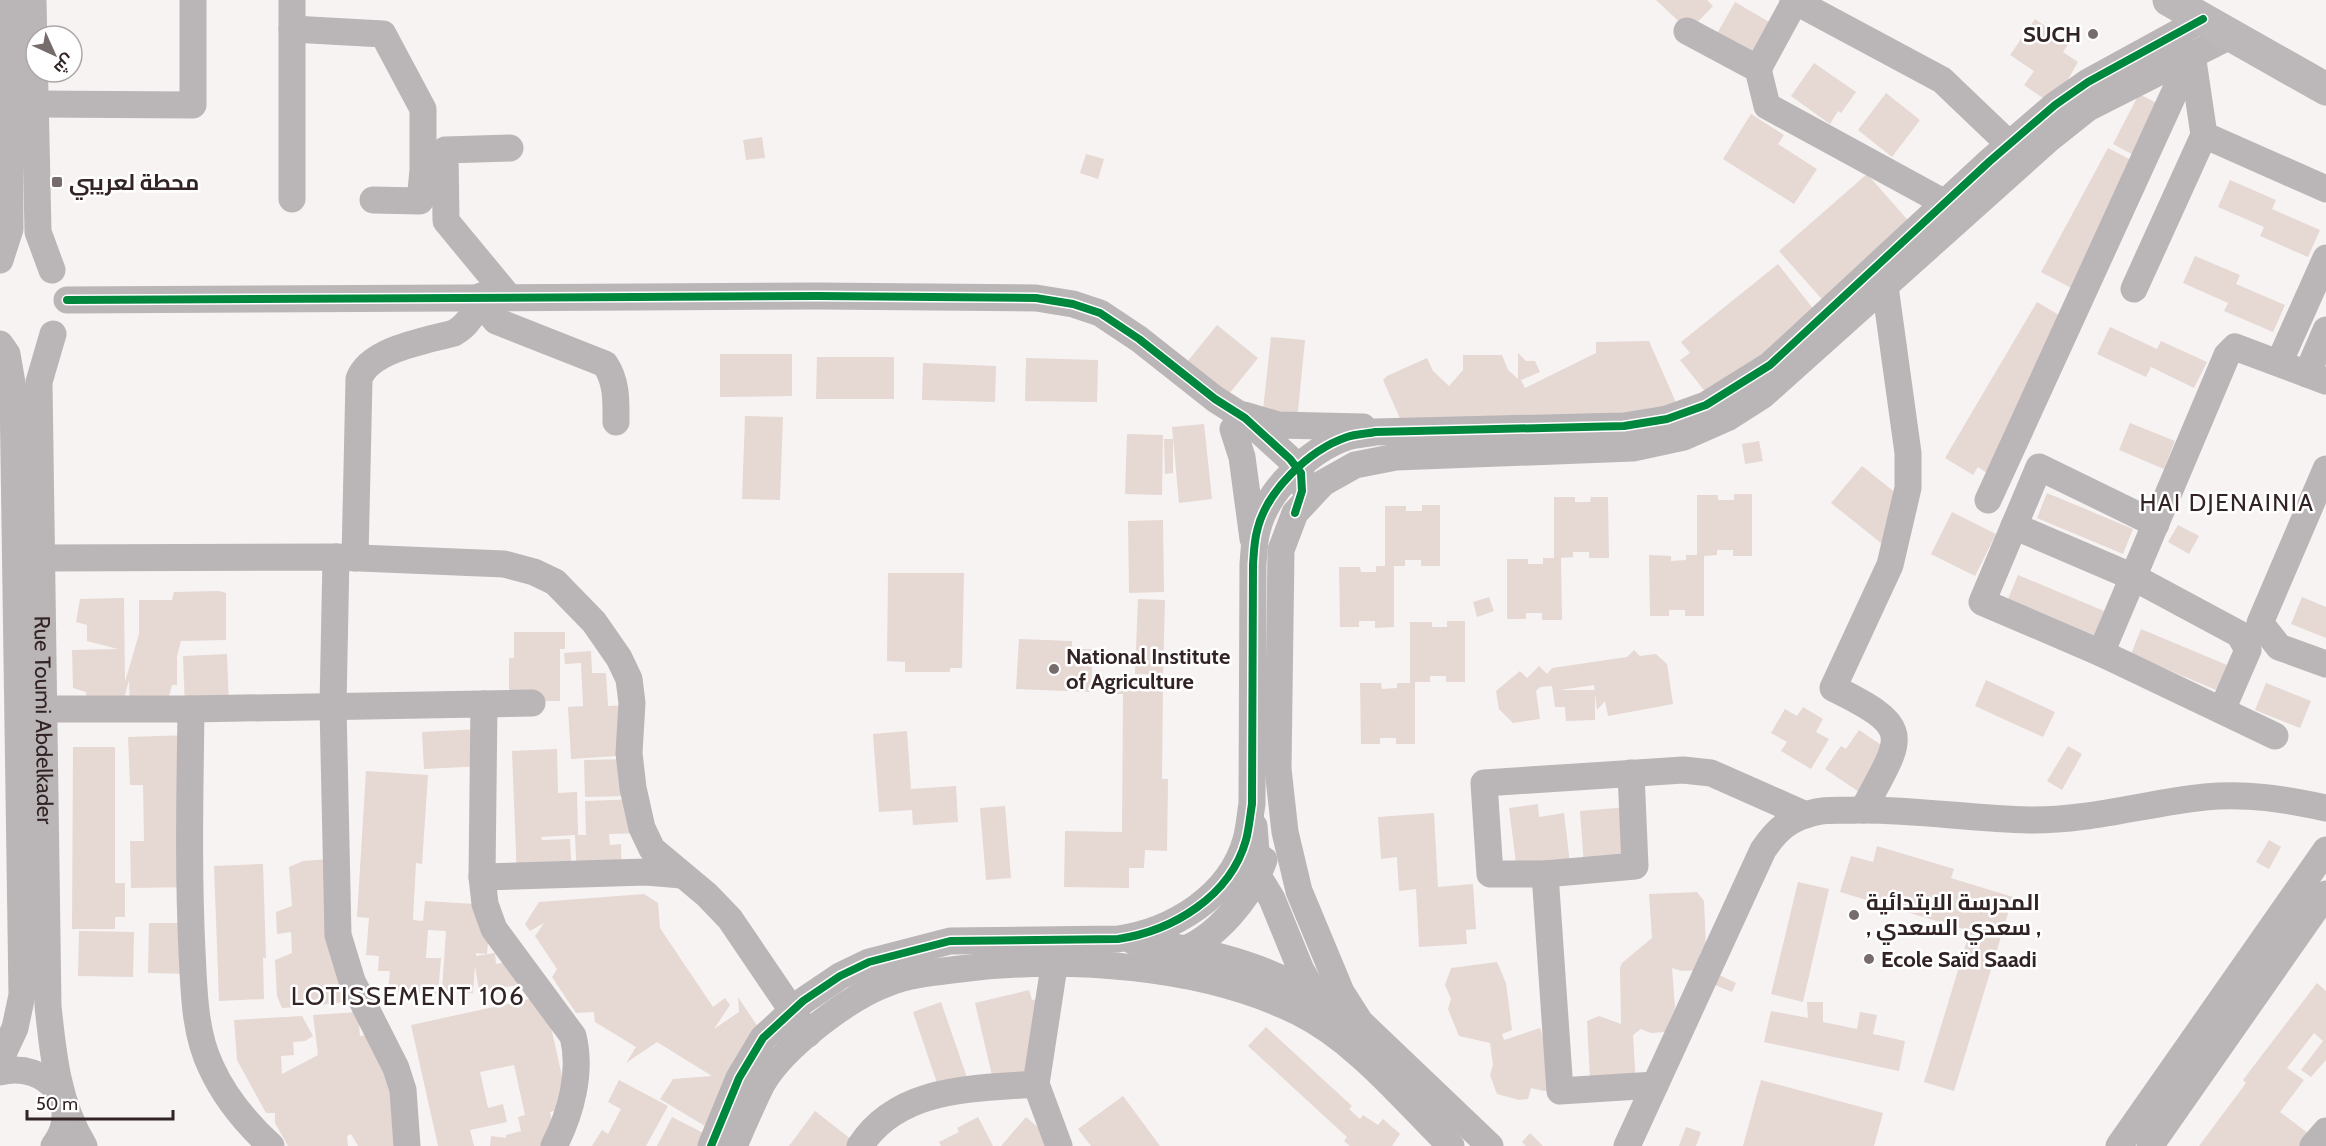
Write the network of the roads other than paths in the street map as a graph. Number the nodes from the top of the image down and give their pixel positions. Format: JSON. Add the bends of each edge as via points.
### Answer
{"nodes":[{"id":1,"x":9,"y":0,"type":"edge"},
{"id":2,"x":33,"y":0,"type":"edge"},
{"id":3,"x":193,"y":0,"type":"edge"},
{"id":4,"x":292,"y":0,"type":"edge"},
{"id":5,"x":2169,"y":0,"type":"edge"},
{"id":6,"x":1794,"y":1,"type":"edge"},
{"id":7,"x":2203,"y":19,"type":"junction"},
{"id":8,"x":292,"y":28,"type":"junction"},
{"id":9,"x":1687,"y":31,"type":"dead end"},
{"id":10,"x":2232,"y":35,"type":"junction"},
{"id":11,"x":2192,"y":54,"type":"junction"},
{"id":12,"x":1758,"y":69,"type":"junction"},
{"id":13,"x":2326,"y":88,"type":"edge"},
{"id":14,"x":35,"y":104,"type":"junction"},
{"id":15,"x":2205,"y":135,"type":"junction"},
{"id":16,"x":2009,"y":144,"type":"junction"},
{"id":17,"x":510,"y":148,"type":"dead end"},
{"id":18,"x":2326,"y":189,"type":"edge"},
{"id":19,"x":292,"y":199,"type":"dead end"},
{"id":20,"x":373,"y":200,"type":"dead end"},
{"id":21,"x":1945,"y":203,"type":"junction"},
{"id":22,"x":2326,"y":258,"type":"edge"},
{"id":23,"x":0,"y":260,"type":"edge"},
{"id":24,"x":0,"y":267,"type":"edge"},
{"id":25,"x":52,"y":270,"type":"junction"},
{"id":26,"x":1883,"y":274,"type":"junction"},
{"id":27,"x":2134,"y":290,"type":"dead end"},
{"id":28,"x":481,"y":296,"type":"junction"},
{"id":29,"x":508,"y":296,"type":"junction"},
{"id":30,"x":67,"y":300,"type":"junction"},
{"id":31,"x":2326,"y":330,"type":"edge"},
{"id":32,"x":53,"y":334,"type":"junction"},
{"id":33,"x":0,"y":338,"type":"edge"},
{"id":34,"x":0,"y":344,"type":"edge"},
{"id":35,"x":2279,"y":363,"type":"junction"},
{"id":36,"x":2317,"y":377,"type":"edge"},
{"id":37,"x":616,"y":422,"type":"dead end"},
{"id":38,"x":1236,"y":422,"type":"junction"},
{"id":39,"x":1375,"y":432,"type":"junction"},
{"id":40,"x":2326,"y":469,"type":"edge"},
{"id":41,"x":1302,"y":479,"type":"junction"},
{"id":42,"x":1988,"y":500,"type":"dead end"},
{"id":43,"x":2156,"y":525,"type":"junction"},
{"id":44,"x":2014,"y":526,"type":"junction"},
{"id":45,"x":1255,"y":547,"type":"junction"},
{"id":46,"x":41,"y":558,"type":"junction"},
{"id":47,"x":346,"y":558,"type":"junction"},
{"id":48,"x":2133,"y":577,"type":"junction"},
{"id":49,"x":2101,"y":653,"type":"junction"},
{"id":50,"x":2326,"y":664,"type":"edge"},
{"id":51,"x":532,"y":703,"type":"dead end"},
{"id":52,"x":484,"y":704,"type":"junction"},
{"id":53,"x":333,"y":706,"type":"junction"},
{"id":54,"x":43,"y":709,"type":"junction"},
{"id":55,"x":191,"y":710,"type":"junction"},
{"id":56,"x":2222,"y":710,"type":"junction"},
{"id":57,"x":2275,"y":736,"type":"dead end"},
{"id":58,"x":1631,"y":774,"type":"junction"},
{"id":59,"x":1252,"y":804,"type":"junction"},
{"id":60,"x":1283,"y":807,"type":"junction"},
{"id":61,"x":2326,"y":808,"type":"edge"},
{"id":62,"x":1863,"y":810,"type":"junction"},
{"id":63,"x":1806,"y":815,"type":"junction"},
{"id":64,"x":2326,"y":850,"type":"edge"},
{"id":65,"x":1545,"y":874,"type":"junction"},
{"id":66,"x":682,"y":875,"type":"junction"},
{"id":67,"x":1258,"y":876,"type":"junction"},
{"id":68,"x":482,"y":877,"type":"junction"},
{"id":69,"x":2326,"y":894,"type":"edge"},
{"id":70,"x":1118,"y":939,"type":"junction"},
{"id":71,"x":1190,"y":948,"type":"junction"},
{"id":72,"x":1056,"y":952,"type":"junction"},
{"id":73,"x":1122,"y":968,"type":"junction"},
{"id":74,"x":1314,"y":992,"type":"junction"},
{"id":75,"x":792,"y":1010,"type":"junction"},
{"id":76,"x":1351,"y":1031,"type":"junction"},
{"id":77,"x":808,"y":1034,"type":"junction"},
{"id":78,"x":0,"y":1060,"type":"edge"},
{"id":79,"x":0,"y":1072,"type":"edge"},
{"id":80,"x":1036,"y":1084,"type":"junction"},
{"id":81,"x":1655,"y":1085,"type":"junction"},
{"id":82,"x":64,"y":1106,"type":"junction"},
{"id":83,"x":2326,"y":1131,"type":"edge"},
{"id":84,"x":54,"y":1146,"type":"edge"},
{"id":85,"x":84,"y":1146,"type":"edge"},
{"id":86,"x":271,"y":1146,"type":"edge"},
{"id":87,"x":407,"y":1146,"type":"edge"},
{"id":88,"x":554,"y":1146,"type":"edge"},
{"id":89,"x":711,"y":1146,"type":"edge"},
{"id":90,"x":734,"y":1146,"type":"edge"},
{"id":91,"x":860,"y":1146,"type":"edge"},
{"id":92,"x":1059,"y":1146,"type":"edge"},
{"id":93,"x":1451,"y":1146,"type":"edge"},
{"id":94,"x":1490,"y":1146,"type":"edge"},
{"id":95,"x":1627,"y":1146,"type":"edge"},
{"id":96,"x":2119,"y":1146,"type":"edge"},
{"id":97,"x":2150,"y":1146,"type":"edge"},
{"id":98,"x":2313,"y":1146,"type":"edge"}],
"edges":[{"from":1,"to":23,"type":"street","via":[[10,229]]},
{"from":2,"to":14,"type":"street"},
{"from":3,"to":14,"type":"street","via":[[193,105]]},
{"from":4,"to":8,"type":"street"},
{"from":5,"to":7,"type":"main road"},
{"from":6,"to":12,"type":"street"},
{"from":6,"to":16,"type":"street","via":[[1942,80]]},
{"from":7,"to":10,"type":"main road"},
{"from":7,"to":16,"type":"street","via":[[2088,82]]},
{"from":8,"to":19,"type":"street"},
{"from":8,"to":20,"type":"street","via":[[383,34],[423,109],[420,201]]},
{"from":9,"to":12,"type":"street"},
{"from":10,"to":11,"type":"street"},
{"from":10,"to":13,"type":"main road"},
{"from":11,"to":15,"type":"street"},
{"from":11,"to":26,"type":"street","via":[[2088,108]]},
{"from":11,"to":42,"type":"street"},
{"from":12,"to":21,"type":"street","via":[[1767,106]]},
{"from":14,"to":25,"type":"street","via":[[38,232]]},
{"from":15,"to":18,"type":"street"},
{"from":15,"to":27,"type":"street"},
{"from":16,"to":21,"type":"street"},
{"from":17,"to":29,"type":"street","via":[[445,150],[446,221]]},
{"from":21,"to":26,"type":"street"},
{"from":22,"to":35,"type":"street"},
{"from":24,"to":25,"type":"street","via":[[23,259]]},
{"from":25,"to":30,"type":"street","via":[[62,281]]},
{"from":26,"to":39,"type":"street","via":[[1770,365],[1706,405],[1667,419],[1624,426]]},
{"from":26,"to":41,"type":"street","via":[[1763,395],[1727,418],[1684,437],[1633,448],[1396,457]]},
{"from":26,"to":62,"type":"street","via":[[1908,453],[1908,488],[1890,565],[1833,688],[1874,708],[1886,718],[1894,733],[1895,748]]},
{"from":28,"to":29,"type":"street"},
{"from":28,"to":30,"type":"street"},
{"from":28,"to":37,"type":"street","via":[[496,321],[605,364],[616,389]]},
{"from":28,"to":47,"type":"street","via":[[464,327],[381,355],[363,368],[359,379]]},
{"from":29,"to":38,"type":"street","via":[[1036,298],[1073,304],[1100,313],[1139,339],[1215,399]]},
{"from":30,"to":32,"type":"street","name":"Rue Toumi Abdelkader","via":[[62,322]]},
{"from":31,"to":36,"type":"street"},
{"from":32,"to":33,"type":"street","via":[[40,342],[19,345]]},
{"from":32,"to":46,"type":"street","name":"Rue Toumi Abdelkader","via":[[39,382]]},
{"from":34,"to":78,"type":"street","name":"Rue Toumi Abdelkader","via":[[7,354],[13,389],[22,995],[15,1028]]},
{"from":35,"to":36,"type":"street"},
{"from":35,"to":43,"type":"street","via":[[2235,347],[2227,355]]},
{"from":38,"to":39,"type":"street","via":[[1357,425]]},
{"from":38,"to":41,"type":"street"},
{"from":38,"to":45,"type":"street"},
{"from":39,"to":41,"type":"street","via":[[1348,437],[1322,449]]},
{"from":40,"to":50,"type":"street","via":[[2260,623],[2279,647]]},
{"from":41,"to":45,"type":"street","via":[[1267,506]]},
{"from":41,"to":60,"type":"street","via":[[1281,550],[1278,769]]},
{"from":43,"to":44,"type":"street","via":[[2038,467]]},
{"from":43,"to":48,"type":"street"},
{"from":44,"to":48,"type":"street"},
{"from":44,"to":49,"type":"street","via":[[1982,602]]},
{"from":45,"to":59,"type":"street"},
{"from":46,"to":47,"type":"street"},
{"from":46,"to":54,"type":"street","name":"Rue Toumi Abdelkader"},
{"from":47,"to":53,"type":"street"},
{"from":47,"to":66,"type":"street","via":[[504,564],[555,582],[594,622],[629,679],[630,753],[642,828],[652,849]]},
{"from":48,"to":49,"type":"street"},
{"from":48,"to":56,"type":"street","via":[[2239,634],[2248,650]]},
{"from":49,"to":56,"type":"street"},
{"from":51,"to":52,"type":"street"},
{"from":52,"to":53,"type":"street"},
{"from":52,"to":68,"type":"street"},
{"from":53,"to":55,"type":"street"},
{"from":53,"to":87,"type":"street","via":[[338,935],[352,981],[396,1068],[403,1090]]},
{"from":54,"to":55,"type":"street"},
{"from":54,"to":82,"type":"street","name":"Rue Toumi Abdelkader","via":[[48,1006]]},
{"from":55,"to":86,"type":"street","via":[[189,902],[199,1028],[209,1065],[228,1097]]},
{"from":56,"to":57,"type":"street"},
{"from":58,"to":63,"type":"street","via":[[1683,770],[1711,773]]},
{"from":58,"to":65,"type":"street","via":[[1635,866]]},
{"from":58,"to":65,"type":"street","via":[[1484,783],[1490,874]]},
{"from":59,"to":67,"type":"street"},
{"from":59,"to":70,"type":"street","via":[[1245,842],[1232,872],[1206,901],[1174,923],[1144,935]]},
{"from":60,"to":67,"type":"street"},
{"from":60,"to":76,"type":"street","via":[[1299,891],[1341,992]]},
{"from":61,"to":62,"type":"street","via":[[2267,796],[2206,797],[2030,820]]},
{"from":62,"to":63,"type":"street"},
{"from":63,"to":81,"type":"street","via":[[1775,831],[1763,850]]},
{"from":64,"to":96,"type":"street"},
{"from":65,"to":81,"type":"street","via":[[1560,1091]]},
{"from":66,"to":68,"type":"street","via":[[646,872]]},
{"from":66,"to":75,"type":"street","via":[[730,919]]},
{"from":67,"to":71,"type":"street","via":[[1218,927]]},
{"from":67,"to":74,"type":"street"},
{"from":68,"to":88,"type":"street","via":[[485,904],[494,929],[557,1011],[573,1036],[578,1054],[574,1087]]},
{"from":69,"to":97,"type":"street"},
{"from":70,"to":71,"type":"street"},
{"from":70,"to":72,"type":"street"},
{"from":71,"to":73,"type":"street"},
{"from":71,"to":74,"type":"street","via":[[1234,958]]},
{"from":72,"to":73,"type":"street"},
{"from":72,"to":75,"type":"street","via":[[950,941],[907,950],[840,976]]},
{"from":72,"to":77,"type":"street","via":[[888,982],[851,1002]]},
{"from":72,"to":80,"type":"street"},
{"from":73,"to":76,"type":"street","via":[[1185,976],[1248,992]]},
{"from":74,"to":76,"type":"street"},
{"from":75,"to":77,"type":"street"},
{"from":75,"to":89,"type":"street","via":[[763,1038],[739,1078]]},
{"from":76,"to":93,"type":"street"},
{"from":76,"to":94,"type":"street"},
{"from":77,"to":90,"type":"street","via":[[763,1082]]},
{"from":79,"to":82,"type":"street","via":[[33,1072],[48,1080]]},
{"from":80,"to":91,"type":"street","via":[[941,1092],[909,1104],[884,1121]]},
{"from":80,"to":92,"type":"street"},
{"from":81,"to":95,"type":"street"},
{"from":82,"to":84,"type":"street","via":[[65,1122]]},
{"from":82,"to":85,"type":"street"},
{"from":83,"to":98,"type":"street"}]}
